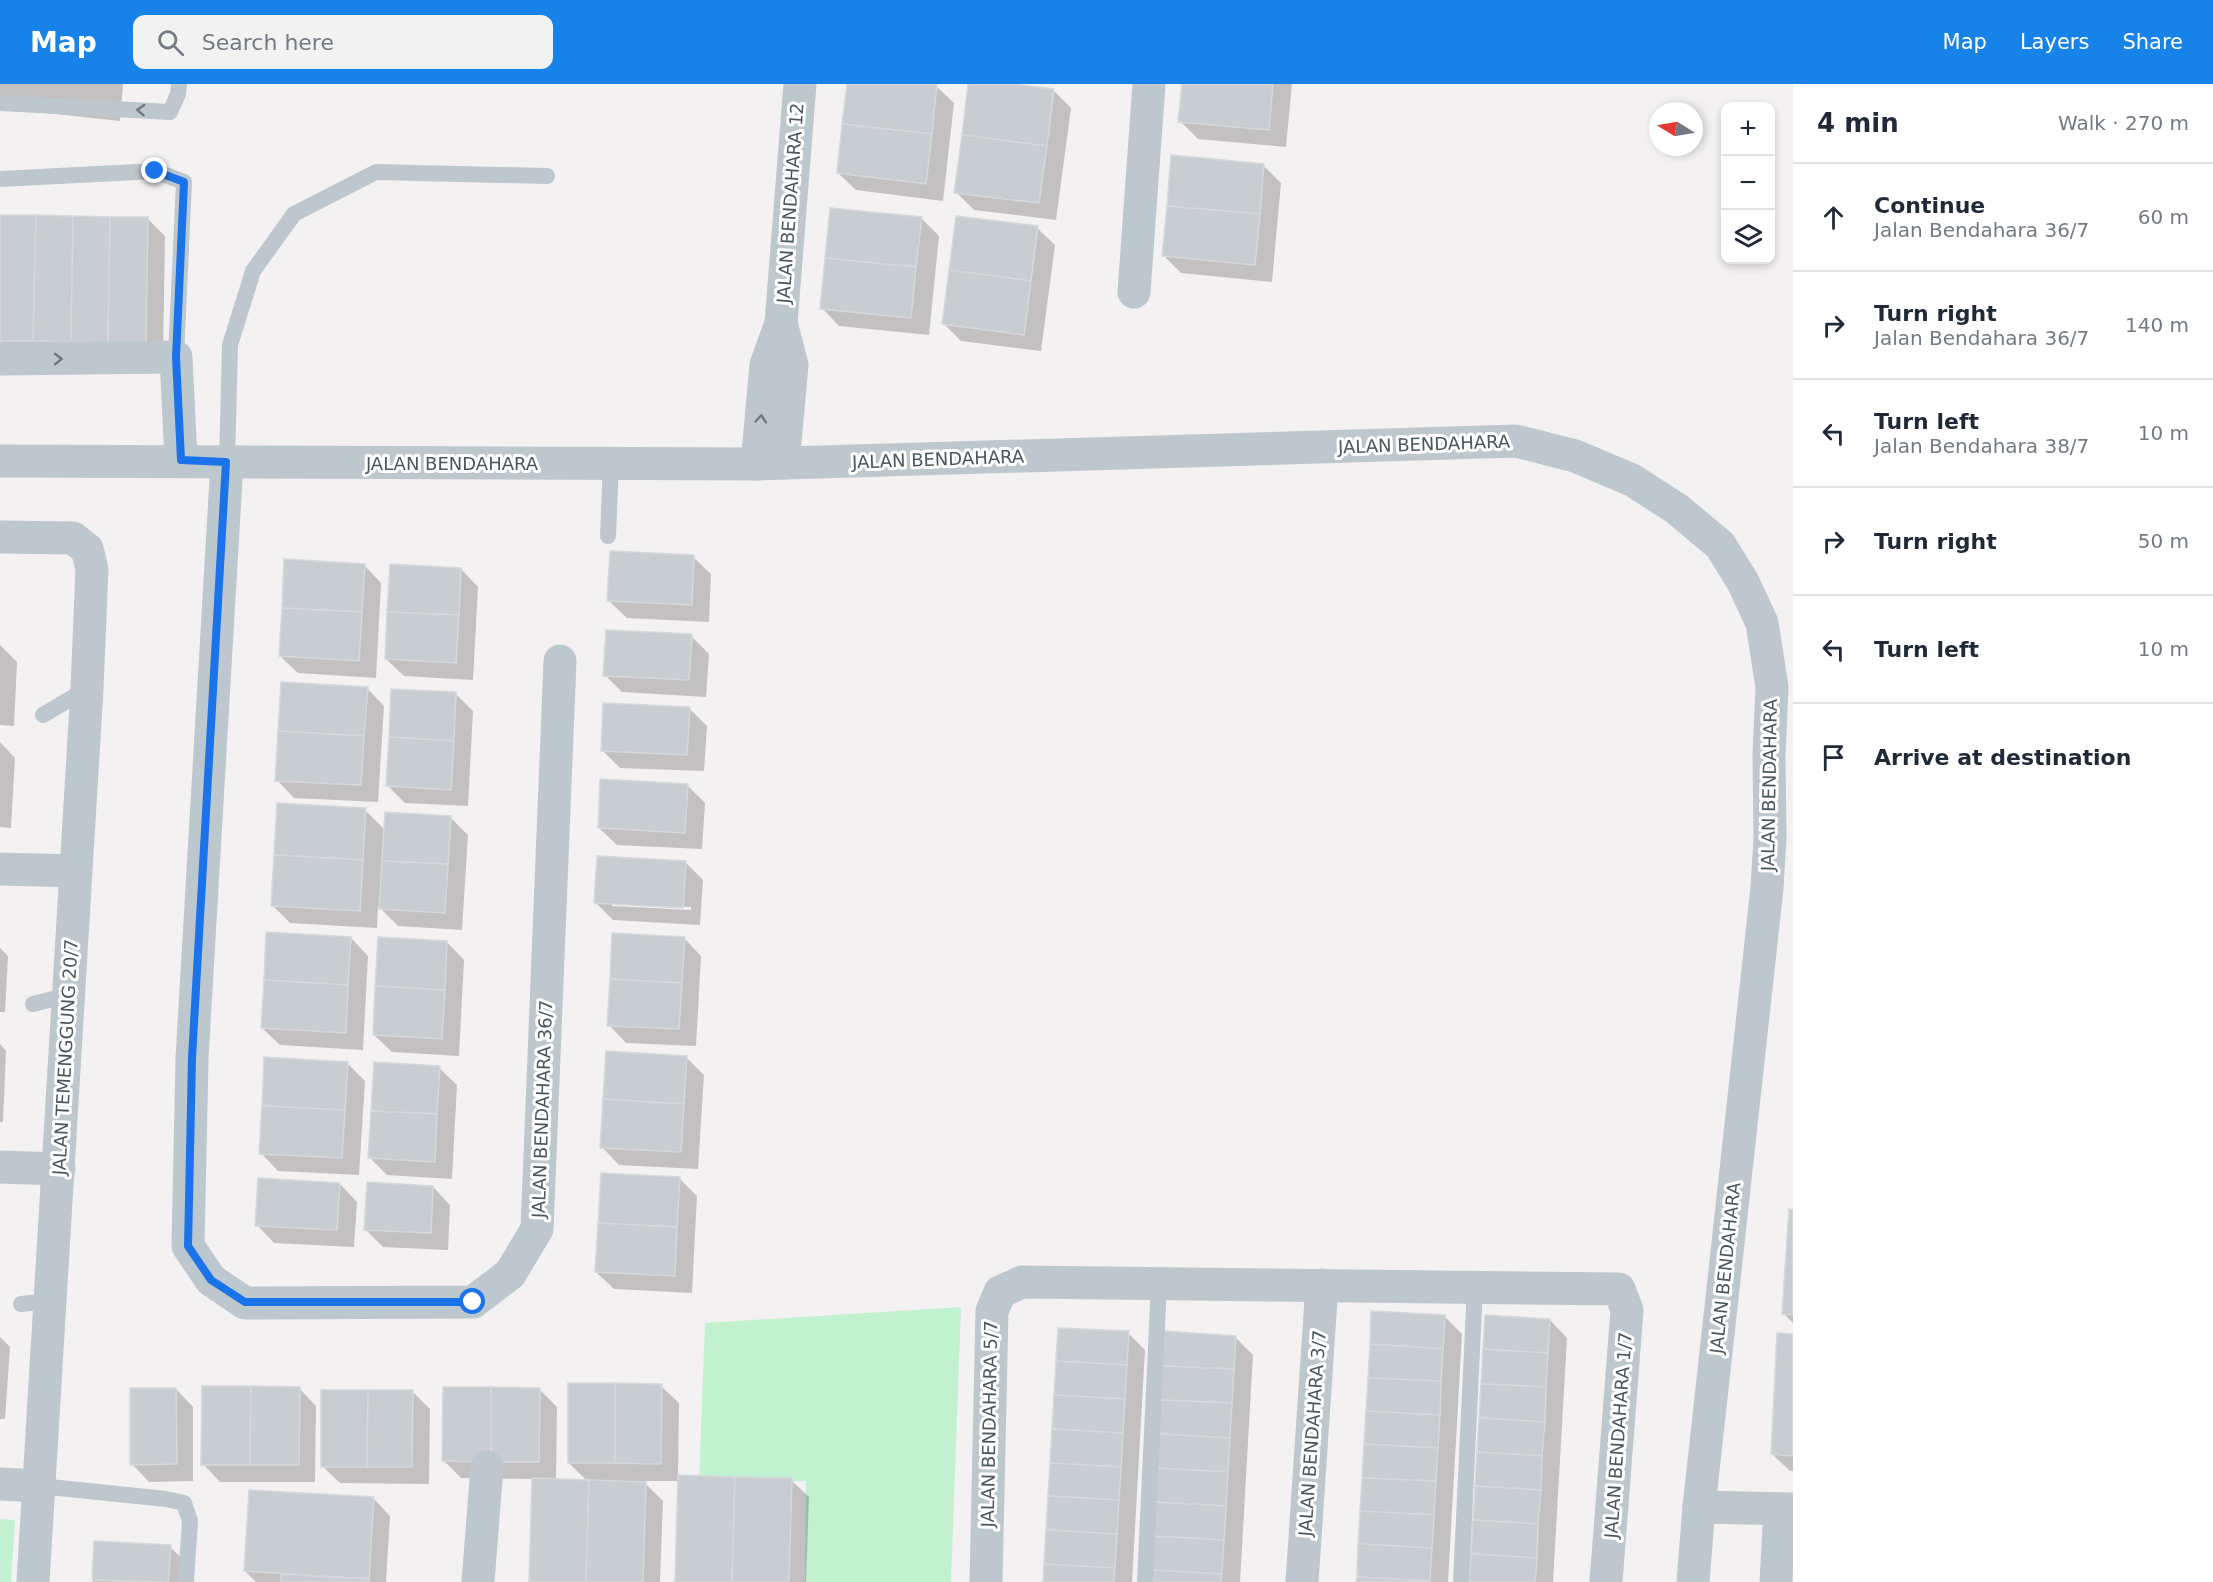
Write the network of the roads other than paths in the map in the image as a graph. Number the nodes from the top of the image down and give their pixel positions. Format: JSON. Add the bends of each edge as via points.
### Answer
{"nodes":[{"id":1,"x":179,"y":84,"type":"edge"},
{"id":2,"x":800,"y":84,"type":"edge"},
{"id":3,"x":1149,"y":84,"type":"edge"},
{"id":4,"x":0,"y":104,"type":"edge"},
{"id":5,"x":547,"y":176,"type":"dead end"},
{"id":6,"x":0,"y":179,"type":"edge"},
{"id":7,"x":1134,"y":292,"type":"dead end"},
{"id":8,"x":176,"y":357,"type":"junction"},
{"id":9,"x":0,"y":360,"type":"edge"},
{"id":10,"x":181,"y":460,"type":"junction"},
{"id":11,"x":0,"y":461,"type":"edge"},
{"id":12,"x":226,"y":462,"type":"junction"},
{"id":13,"x":611,"y":463,"type":"junction"},
{"id":14,"x":770,"y":464,"type":"junction"},
{"id":15,"x":608,"y":536,"type":"dead end"},
{"id":16,"x":0,"y":537,"type":"edge"},
{"id":17,"x":560,"y":661,"type":"dead end"},
{"id":18,"x":87,"y":689,"type":"junction"},
{"id":19,"x":43,"y":715,"type":"dead end"},
{"id":20,"x":1782,"y":840,"type":"edge"},
{"id":21,"x":0,"y":869,"type":"edge"},
{"id":22,"x":75,"y":871,"type":"junction"},
{"id":23,"x":1780,"y":890,"type":"edge"},
{"id":24,"x":68,"y":995,"type":"junction"},
{"id":25,"x":33,"y":1004,"type":"dead end"},
{"id":26,"x":0,"y":1167,"type":"edge"},
{"id":27,"x":59,"y":1168,"type":"junction"},
{"id":28,"x":1159,"y":1283,"type":"junction"},
{"id":29,"x":1322,"y":1285,"type":"junction"},
{"id":30,"x":1475,"y":1287,"type":"junction"},
{"id":31,"x":486,"y":1467,"type":"dead end"},
{"id":32,"x":0,"y":1484,"type":"edge"},
{"id":33,"x":40,"y":1486,"type":"junction"},
{"id":34,"x":1699,"y":1507,"type":"junction"},
{"id":35,"x":1786,"y":1509,"type":"edge"},
{"id":36,"x":33,"y":1582,"type":"edge"},
{"id":37,"x":186,"y":1582,"type":"edge"},
{"id":38,"x":478,"y":1582,"type":"edge"},
{"id":39,"x":986,"y":1582,"type":"edge"},
{"id":40,"x":1144,"y":1582,"type":"edge"},
{"id":41,"x":1302,"y":1582,"type":"edge"},
{"id":42,"x":1461,"y":1582,"type":"edge"},
{"id":43,"x":1606,"y":1582,"type":"edge"},
{"id":44,"x":1694,"y":1582,"type":"edge"},
{"id":45,"x":1776,"y":1582,"type":"edge"}],
"edges":[{"from":1,"to":4,"type":"lane","one_way":true,"via":[[170,112]]},
{"from":2,"to":14,"type":"street","name":"JALAN BENDAHARA 12","via":[[781,322],[792,365]]},
{"from":3,"to":7,"type":"street"},
{"from":5,"to":12,"type":"lane","via":[[376,172],[294,214],[253,271],[230,345]]},
{"from":6,"to":8,"type":"lane","via":[[155,171],[184,182]]},
{"from":9,"to":8,"type":"street","one_way":true},
{"from":8,"to":10,"type":"street"},
{"from":10,"to":11,"type":"street","name":"JALAN BENDAHARA"},
{"from":10,"to":12,"type":"street","name":"JALAN BENDAHARA"},
{"from":12,"to":13,"type":"street","name":"JALAN BENDAHARA"},
{"from":12,"to":17,"type":"street","name":"JALAN BENDAHARA 36/7","via":[[192,1058],[188,1246],[211,1280],[245,1302],[473,1302],[510,1274],[537,1229]]},
{"from":13,"to":14,"type":"street","name":"JALAN BENDAHARA"},
{"from":13,"to":15,"type":"lane"},
{"from":14,"to":20,"type":"street","name":"JALAN BENDAHARA","via":[[1516,441],[1575,456],[1632,480],[1677,509],[1720,545],[1743,582],[1762,623],[1772,687],[1769,755]]},
{"from":16,"to":18,"type":"street","name":"JALAN TEMENGGUNG 20/7","via":[[73,538],[87,549],[92,569]]},
{"from":18,"to":19,"type":"lane"},
{"from":18,"to":22,"type":"street","name":"JALAN TEMENGGUNG 20/7"},
{"from":20,"to":23,"type":"street","name":"JALAN BENDAHARA"},
{"from":21,"to":22,"type":"street"},
{"from":22,"to":24,"type":"street","name":"JALAN TEMENGGUNG 20/7"},
{"from":23,"to":34,"type":"street","name":"JALAN BENDAHARA"},
{"from":24,"to":25,"type":"lane"},
{"from":24,"to":27,"type":"street","name":"JALAN TEMENGGUNG 20/7"},
{"from":26,"to":27,"type":"street"},
{"from":27,"to":33,"type":"street","name":"JALAN TEMENGGUNG 20/7","via":[[35,1303]]},
{"from":28,"to":29,"type":"street"},
{"from":28,"to":39,"type":"street","name":"JALAN BENDAHARA 5/7","via":[[1022,1282],[1000,1292],[992,1311]]},
{"from":28,"to":40,"type":"lane"},
{"from":29,"to":30,"type":"street"},
{"from":29,"to":41,"type":"street","name":"JALAN BENDAHARA 3/7"},
{"from":30,"to":42,"type":"lane"},
{"from":30,"to":43,"type":"street","name":"JALAN BENDAHARA 1/7","via":[[1619,1289],[1627,1310]]},
{"from":31,"to":38,"type":"street"},
{"from":32,"to":33,"type":"street"},
{"from":33,"to":36,"type":"street","name":"JALAN TEMENGGUNG 20/7"},
{"from":33,"to":37,"type":"lane","via":[[184,1503],[190,1521]]},
{"from":34,"to":35,"type":"street"},
{"from":34,"to":44,"type":"street","name":"JALAN BENDAHARA"},
{"from":35,"to":45,"type":"street"}]}
